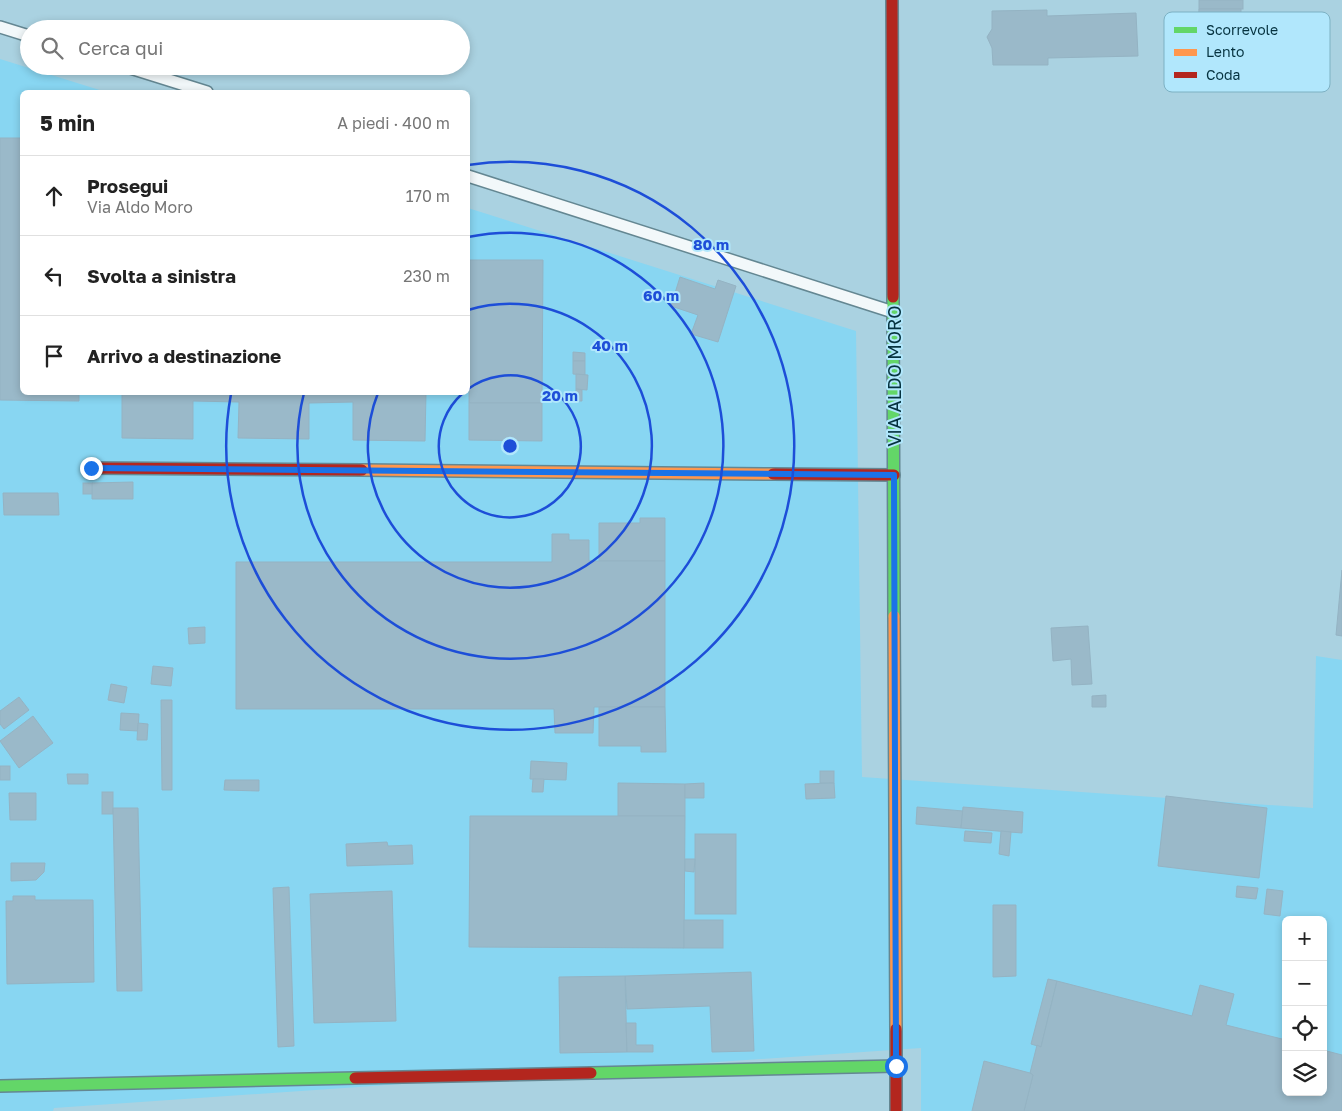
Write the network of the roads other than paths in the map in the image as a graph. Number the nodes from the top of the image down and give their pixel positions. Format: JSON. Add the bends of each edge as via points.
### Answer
{"nodes":[{"id":1,"x":892,"y":0,"type":"edge"},
{"id":2,"x":0,"y":27,"type":"edge"},
{"id":3,"x":20,"y":33,"type":"edge"},
{"id":4,"x":153,"y":75,"type":"edge"},
{"id":5,"x":201,"y":90,"type":"edge"},
{"id":6,"x":470,"y":177,"type":"edge"},
{"id":7,"x":893,"y":312,"type":"junction"},
{"id":8,"x":91,"y":468,"type":"dead end"},
{"id":9,"x":894,"y":475,"type":"junction"},
{"id":10,"x":896,"y":1066,"type":"junction"},
{"id":11,"x":0,"y":1086,"type":"edge"},
{"id":12,"x":896,"y":1111,"type":"edge"}],
"edges":[{"from":1,"to":7,"type":"street","name":"VIA ALDO MORO"},
{"from":2,"to":3,"type":"lane"},
{"from":4,"to":5,"type":"lane"},
{"from":6,"to":7,"type":"lane"},
{"from":7,"to":9,"type":"street","name":"VIA ALDO MORO"},
{"from":8,"to":9,"type":"street"},
{"from":9,"to":10,"type":"street","name":"VIA ALDO MORO"},
{"from":10,"to":11,"type":"street"},
{"from":10,"to":12,"type":"street","name":"VIA ALDO MORO"}]}
